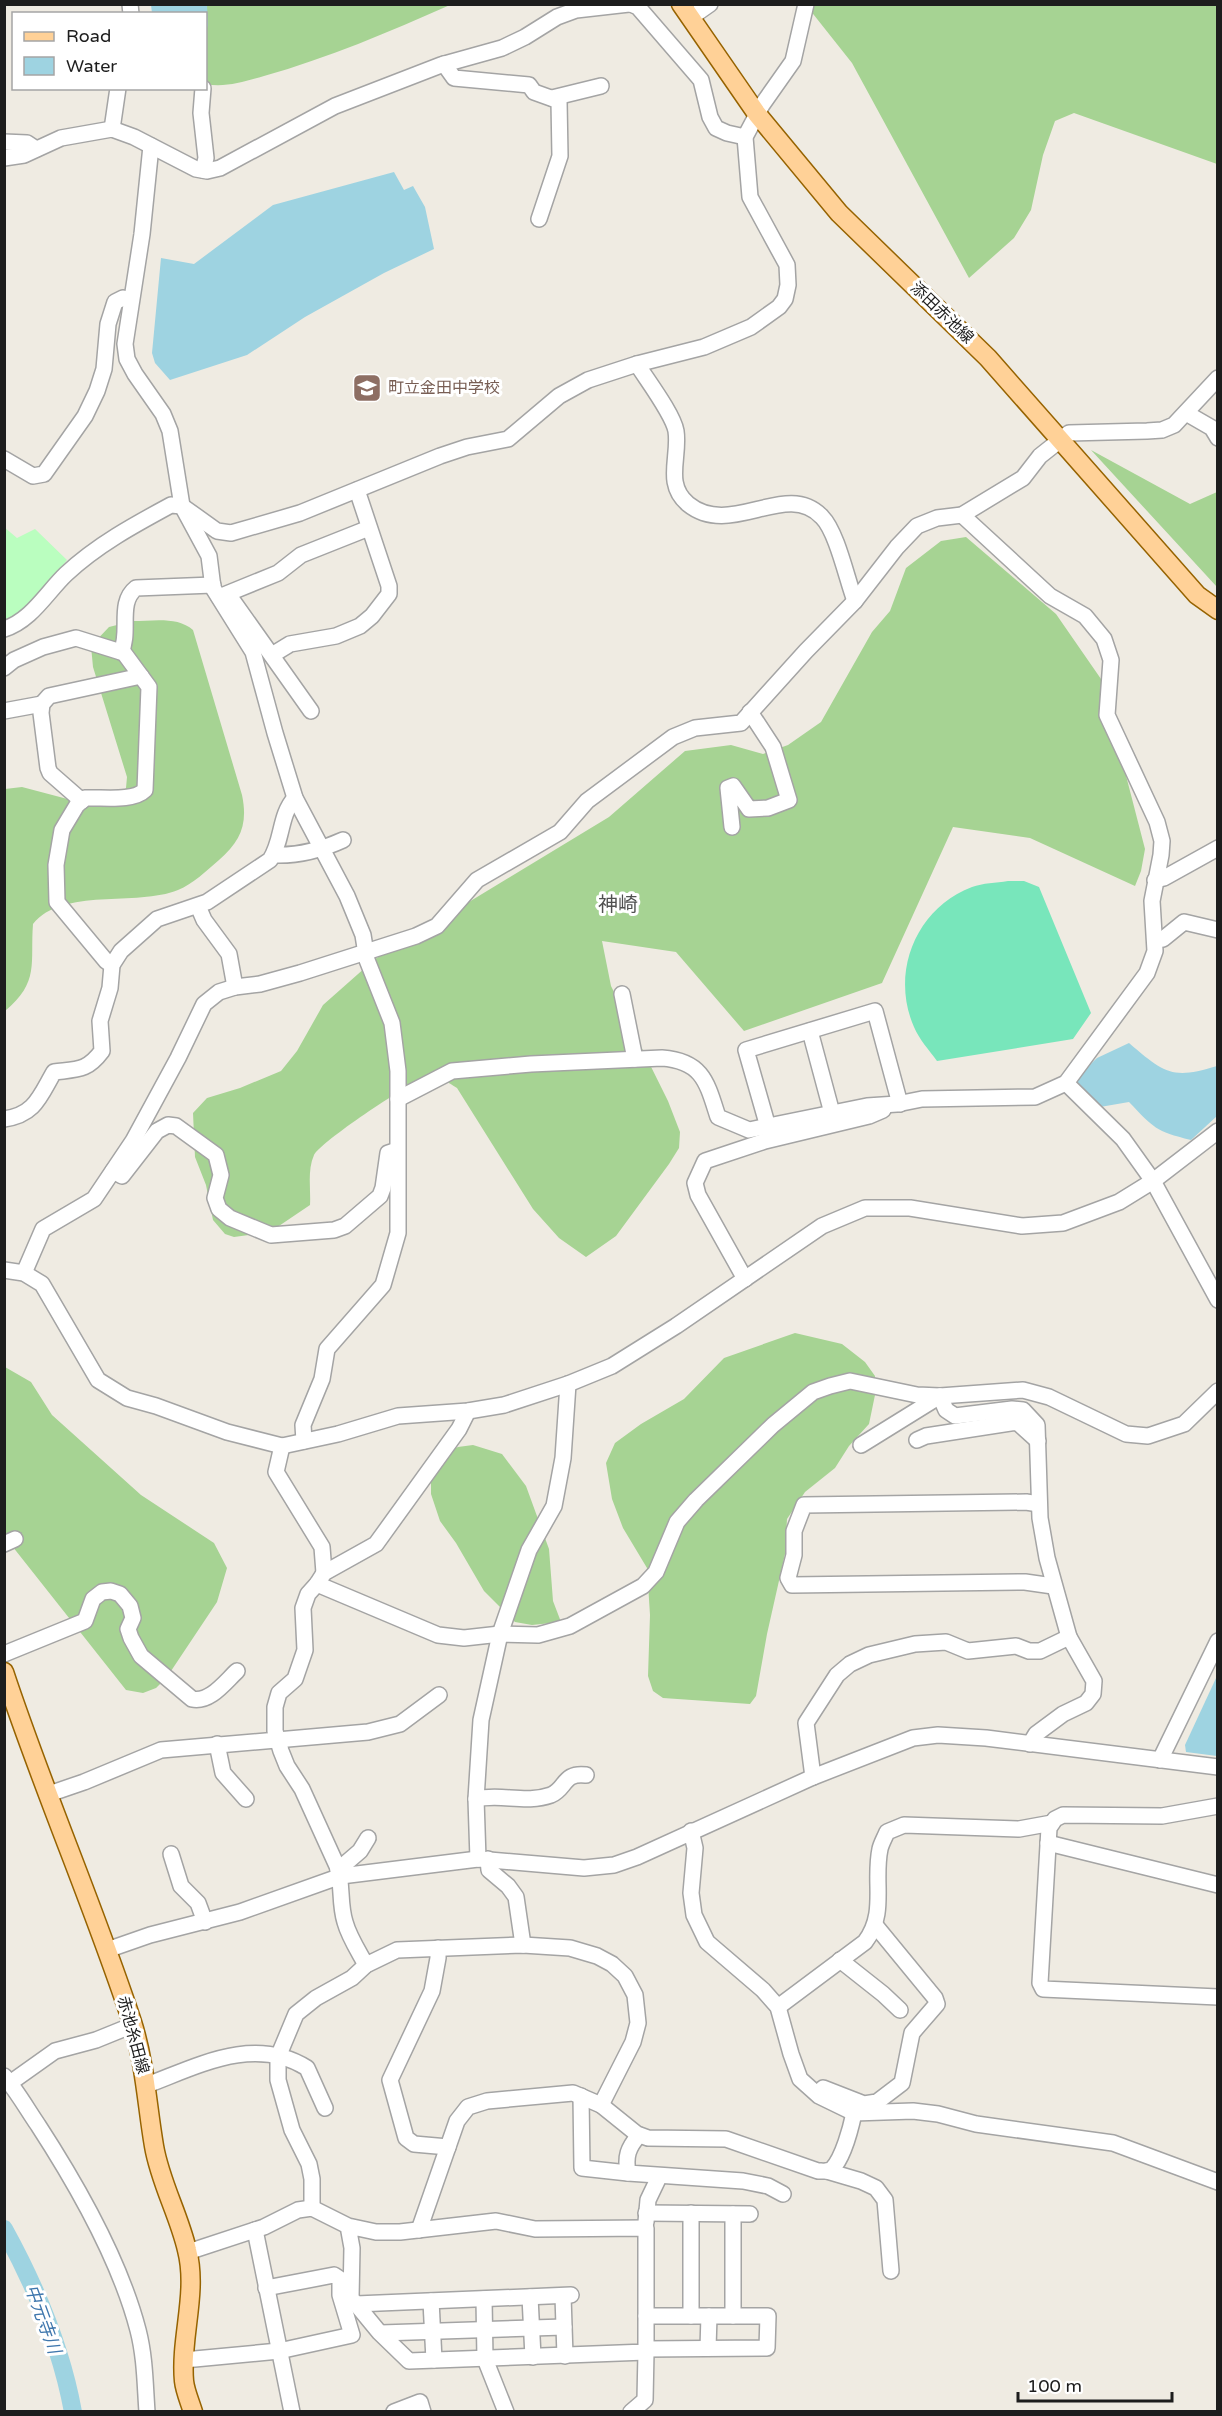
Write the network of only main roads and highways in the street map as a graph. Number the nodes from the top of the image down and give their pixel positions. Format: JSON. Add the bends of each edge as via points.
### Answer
{"nodes":[{"id":1,"x":686,"y":11,"type":"edge"},
{"id":2,"x":1218,"y":610,"type":"edge"},
{"id":3,"x":4,"y":1672,"type":"edge"},
{"id":4,"x":193,"y":2412,"type":"edge"}],
"edges":[{"from":1,"to":2,"type":"main road","name":"添田赤池線","via":[[757,114],[839,213],[968,337],[1197,595]]},
{"from":3,"to":4,"type":"main road","name":"赤池糸田線","via":[[133,2025],[147,2085],[157,2158],[188,2252],[190,2306],[183,2360],[184,2384]]}]}
